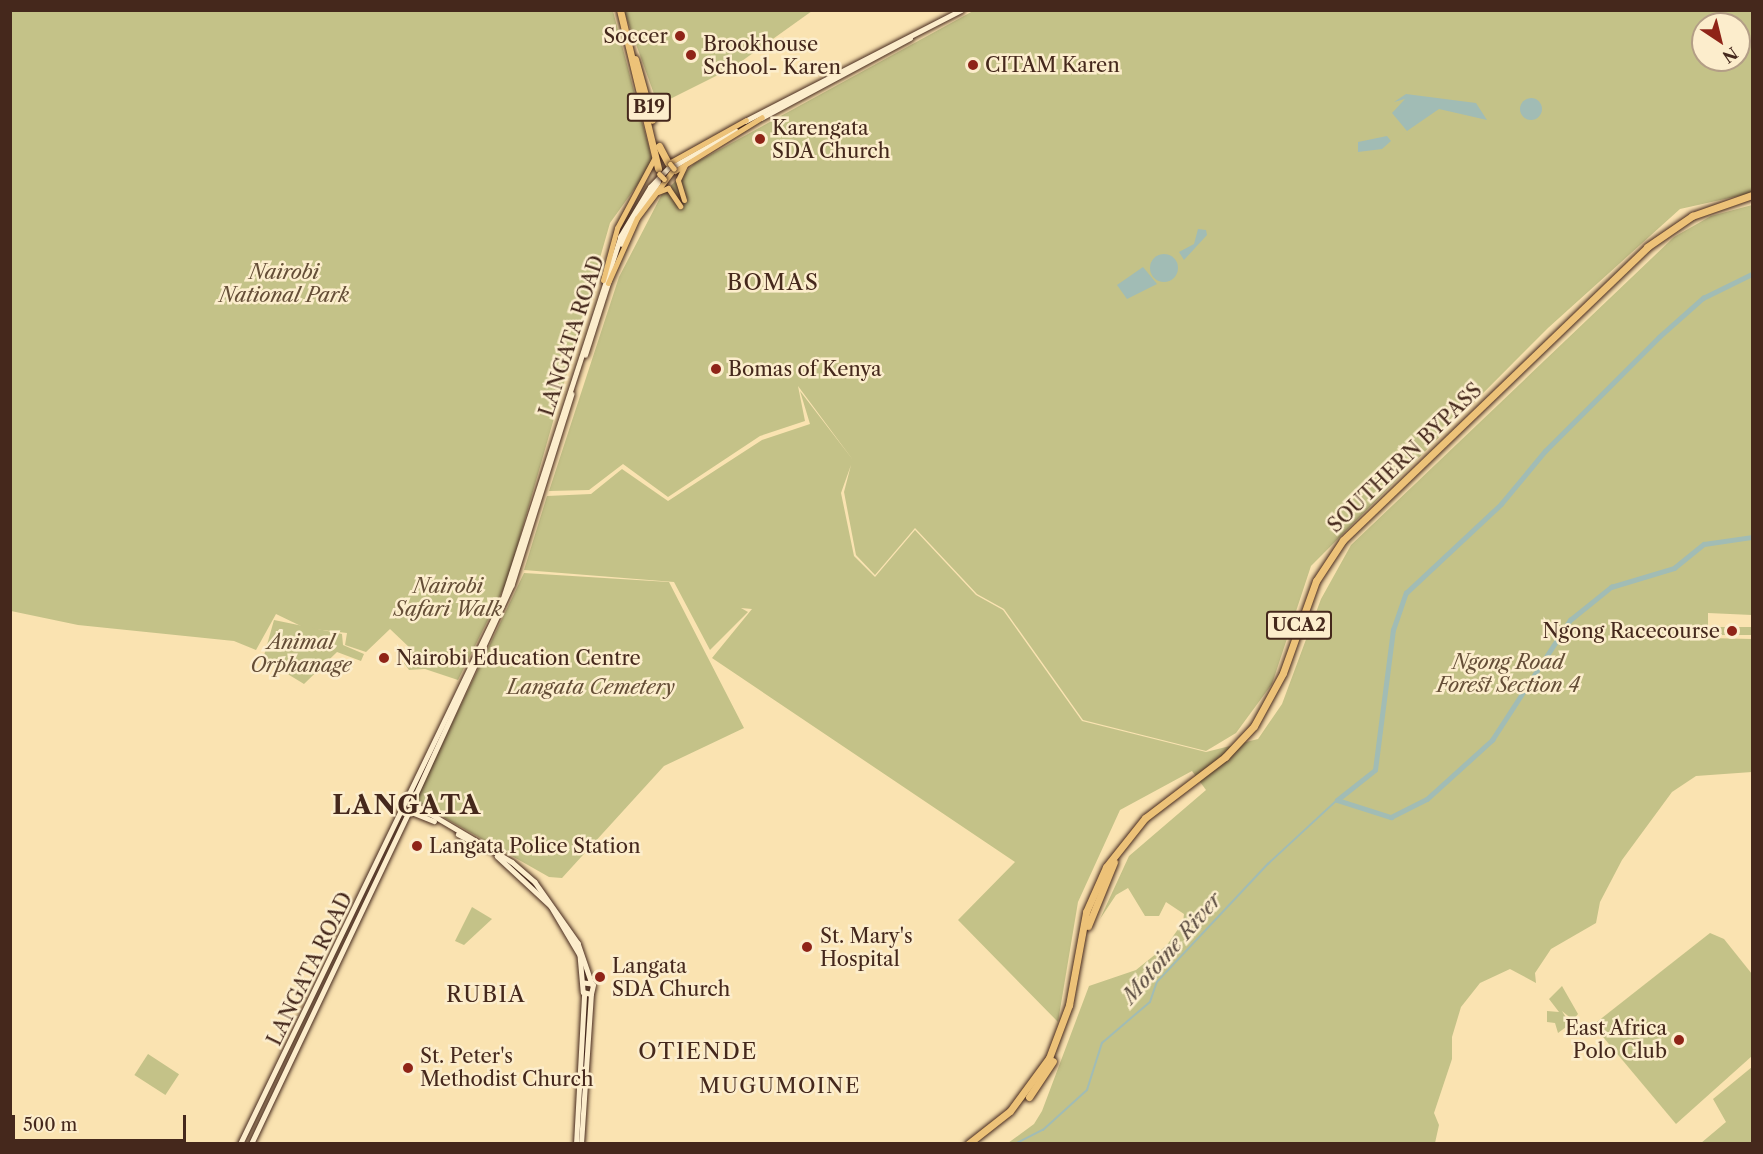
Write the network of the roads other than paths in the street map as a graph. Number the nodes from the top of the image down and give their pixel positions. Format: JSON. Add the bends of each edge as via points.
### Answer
{"nodes":[{"id":1,"x":620,"y":10,"type":"edge"},
{"id":2,"x":962,"y":10,"type":"edge"},
{"id":3,"x":917,"y":33,"type":"junction"},
{"id":4,"x":638,"y":79,"type":"junction"},
{"id":5,"x":641,"y":98,"type":"junction"},
{"id":6,"x":762,"y":117,"type":"junction"},
{"id":7,"x":746,"y":120,"type":"junction"},
{"id":8,"x":737,"y":134,"type":"junction"},
{"id":9,"x":661,"y":150,"type":"junction"},
{"id":10,"x":681,"y":153,"type":"junction"},
{"id":11,"x":672,"y":166,"type":"junction"},
{"id":12,"x":661,"y":175,"type":"junction"},
{"id":13,"x":1752,"y":197,"type":"edge"},
{"id":14,"x":632,"y":228,"type":"junction"},
{"id":15,"x":605,"y":282,"type":"junction"},
{"id":16,"x":404,"y":804,"type":"junction"},
{"id":17,"x":417,"y":810,"type":"junction"},
{"id":18,"x":410,"y":811,"type":"junction"},
{"id":19,"x":405,"y":820,"type":"junction"},
{"id":20,"x":364,"y":898,"type":"junction"},
{"id":21,"x":584,"y":984,"type":"junction"},
{"id":22,"x":593,"y":984,"type":"junction"},
{"id":23,"x":584,"y":994,"type":"junction"},
{"id":24,"x":591,"y":994,"type":"junction"},
{"id":25,"x":296,"y":1030,"type":"junction"},
{"id":26,"x":302,"y":1032,"type":"junction"},
{"id":27,"x":261,"y":1102,"type":"junction"},
{"id":28,"x":271,"y":1106,"type":"junction"},
{"id":29,"x":247,"y":1128,"type":"junction"},
{"id":30,"x":258,"y":1134,"type":"junction"},
{"id":31,"x":240,"y":1143,"type":"edge"},
{"id":32,"x":251,"y":1143,"type":"edge"},
{"id":33,"x":576,"y":1143,"type":"edge"},
{"id":34,"x":581,"y":1143,"type":"edge"},
{"id":35,"x":969,"y":1143,"type":"edge"},
{"id":36,"x":976,"y":1143,"type":"edge"}],
"edges":[{"from":1,"to":4,"type":"highway","number":"B19"},
{"from":2,"to":3,"type":"main road","name":"LANGATA ROAD"},
{"from":3,"to":6,"type":"main road","name":"LANGATA ROAD"},
{"from":3,"to":7,"type":"main road","name":"LANGATA ROAD"},
{"from":4,"to":5,"type":"highway","number":"B19"},
{"from":4,"to":9,"type":"highway","number":"B19"},
{"from":5,"to":12,"type":"highway","number":"B19"},
{"from":5,"to":15,"type":"main road","via":[[653,168],[617,228]]},
{"from":6,"to":8,"type":"main road"},
{"from":6,"to":11,"type":"main road","name":"LANGATA ROAD"},
{"from":7,"to":10,"type":"main road"},
{"from":7,"to":15,"type":"main road","name":"LANGATA ROAD","via":[[682,156],[657,178],[625,227]]},
{"from":8,"to":11,"type":"main road"},
{"from":8,"to":14,"type":"main road","via":[[682,168],[678,180],[682,203],[670,190],[662,188]]},
{"from":9,"to":10,"type":"main road"},
{"from":9,"to":11,"type":"highway","number":"B19"},
{"from":10,"to":11,"type":"main road"},
{"from":11,"to":12,"type":"main road"},
{"from":11,"to":12,"type":"main road"},
{"from":12,"to":14,"type":"main road"},
{"from":12,"to":15,"type":"main road","name":"LANGATA ROAD","via":[[628,228]]},
{"from":12,"to":15,"type":"main road","via":[[621,227]]},
{"from":13,"to":35,"type":"highway","name":"SOUTHERN BYPASS","number":"UCA2","via":[[1692,216],[1647,248],[1343,540],[1316,581],[1283,673],[1254,726],[1225,757],[1145,818],[1106,867],[1086,912],[1069,1005],[1049,1059],[1010,1111]]},
{"from":13,"to":36,"type":"highway","name":"SOUTHERN BYPASS","number":"UCA2","via":[[1700,217],[1645,255],[1348,541],[1318,587],[1285,681],[1258,728],[1216,770],[1142,827],[1115,861],[1091,913],[1072,1012],[1051,1064],[1015,1113]]},
{"from":14,"to":15,"type":"main road"},
{"from":15,"to":16,"type":"main road","name":"LANGATA ROAD","via":[[507,590]]},
{"from":15,"to":17,"type":"main road","name":"LANGATA ROAD","via":[[512,585],[415,795]]},
{"from":16,"to":17,"type":"main road"},
{"from":16,"to":18,"type":"main road"},
{"from":16,"to":20,"type":"main road","name":"LANGATA ROAD"},
{"from":17,"to":18,"type":"main road"},
{"from":17,"to":19,"type":"main road"},
{"from":17,"to":21,"type":"main road","via":[[507,862],[543,896],[577,949]]},
{"from":17,"to":22,"type":"main road","via":[[524,872],[567,923]]},
{"from":18,"to":19,"type":"main road","name":"LANGATA ROAD"},
{"from":19,"to":20,"type":"main road","name":"LANGATA ROAD"},
{"from":20,"to":25,"type":"main road","name":"LANGATA ROAD"},
{"from":20,"to":26,"type":"main road","name":"LANGATA ROAD"},
{"from":21,"to":22,"type":"main road"},
{"from":21,"to":23,"type":"main road"},
{"from":22,"to":24,"type":"main road"},
{"from":23,"to":24,"type":"main road"},
{"from":23,"to":33,"type":"main road"},
{"from":24,"to":34,"type":"main road"},
{"from":25,"to":26,"type":"main road"},
{"from":25,"to":27,"type":"main road","name":"LANGATA ROAD"},
{"from":26,"to":28,"type":"main road","name":"LANGATA ROAD"},
{"from":27,"to":28,"type":"main road"},
{"from":27,"to":29,"type":"main road","name":"LANGATA ROAD"},
{"from":28,"to":30,"type":"main road","name":"LANGATA ROAD"},
{"from":29,"to":30,"type":"main road","via":[[250,1135]]},
{"from":29,"to":31,"type":"main road","name":"LANGATA ROAD"},
{"from":30,"to":32,"type":"main road","name":"LANGATA ROAD"}]}
